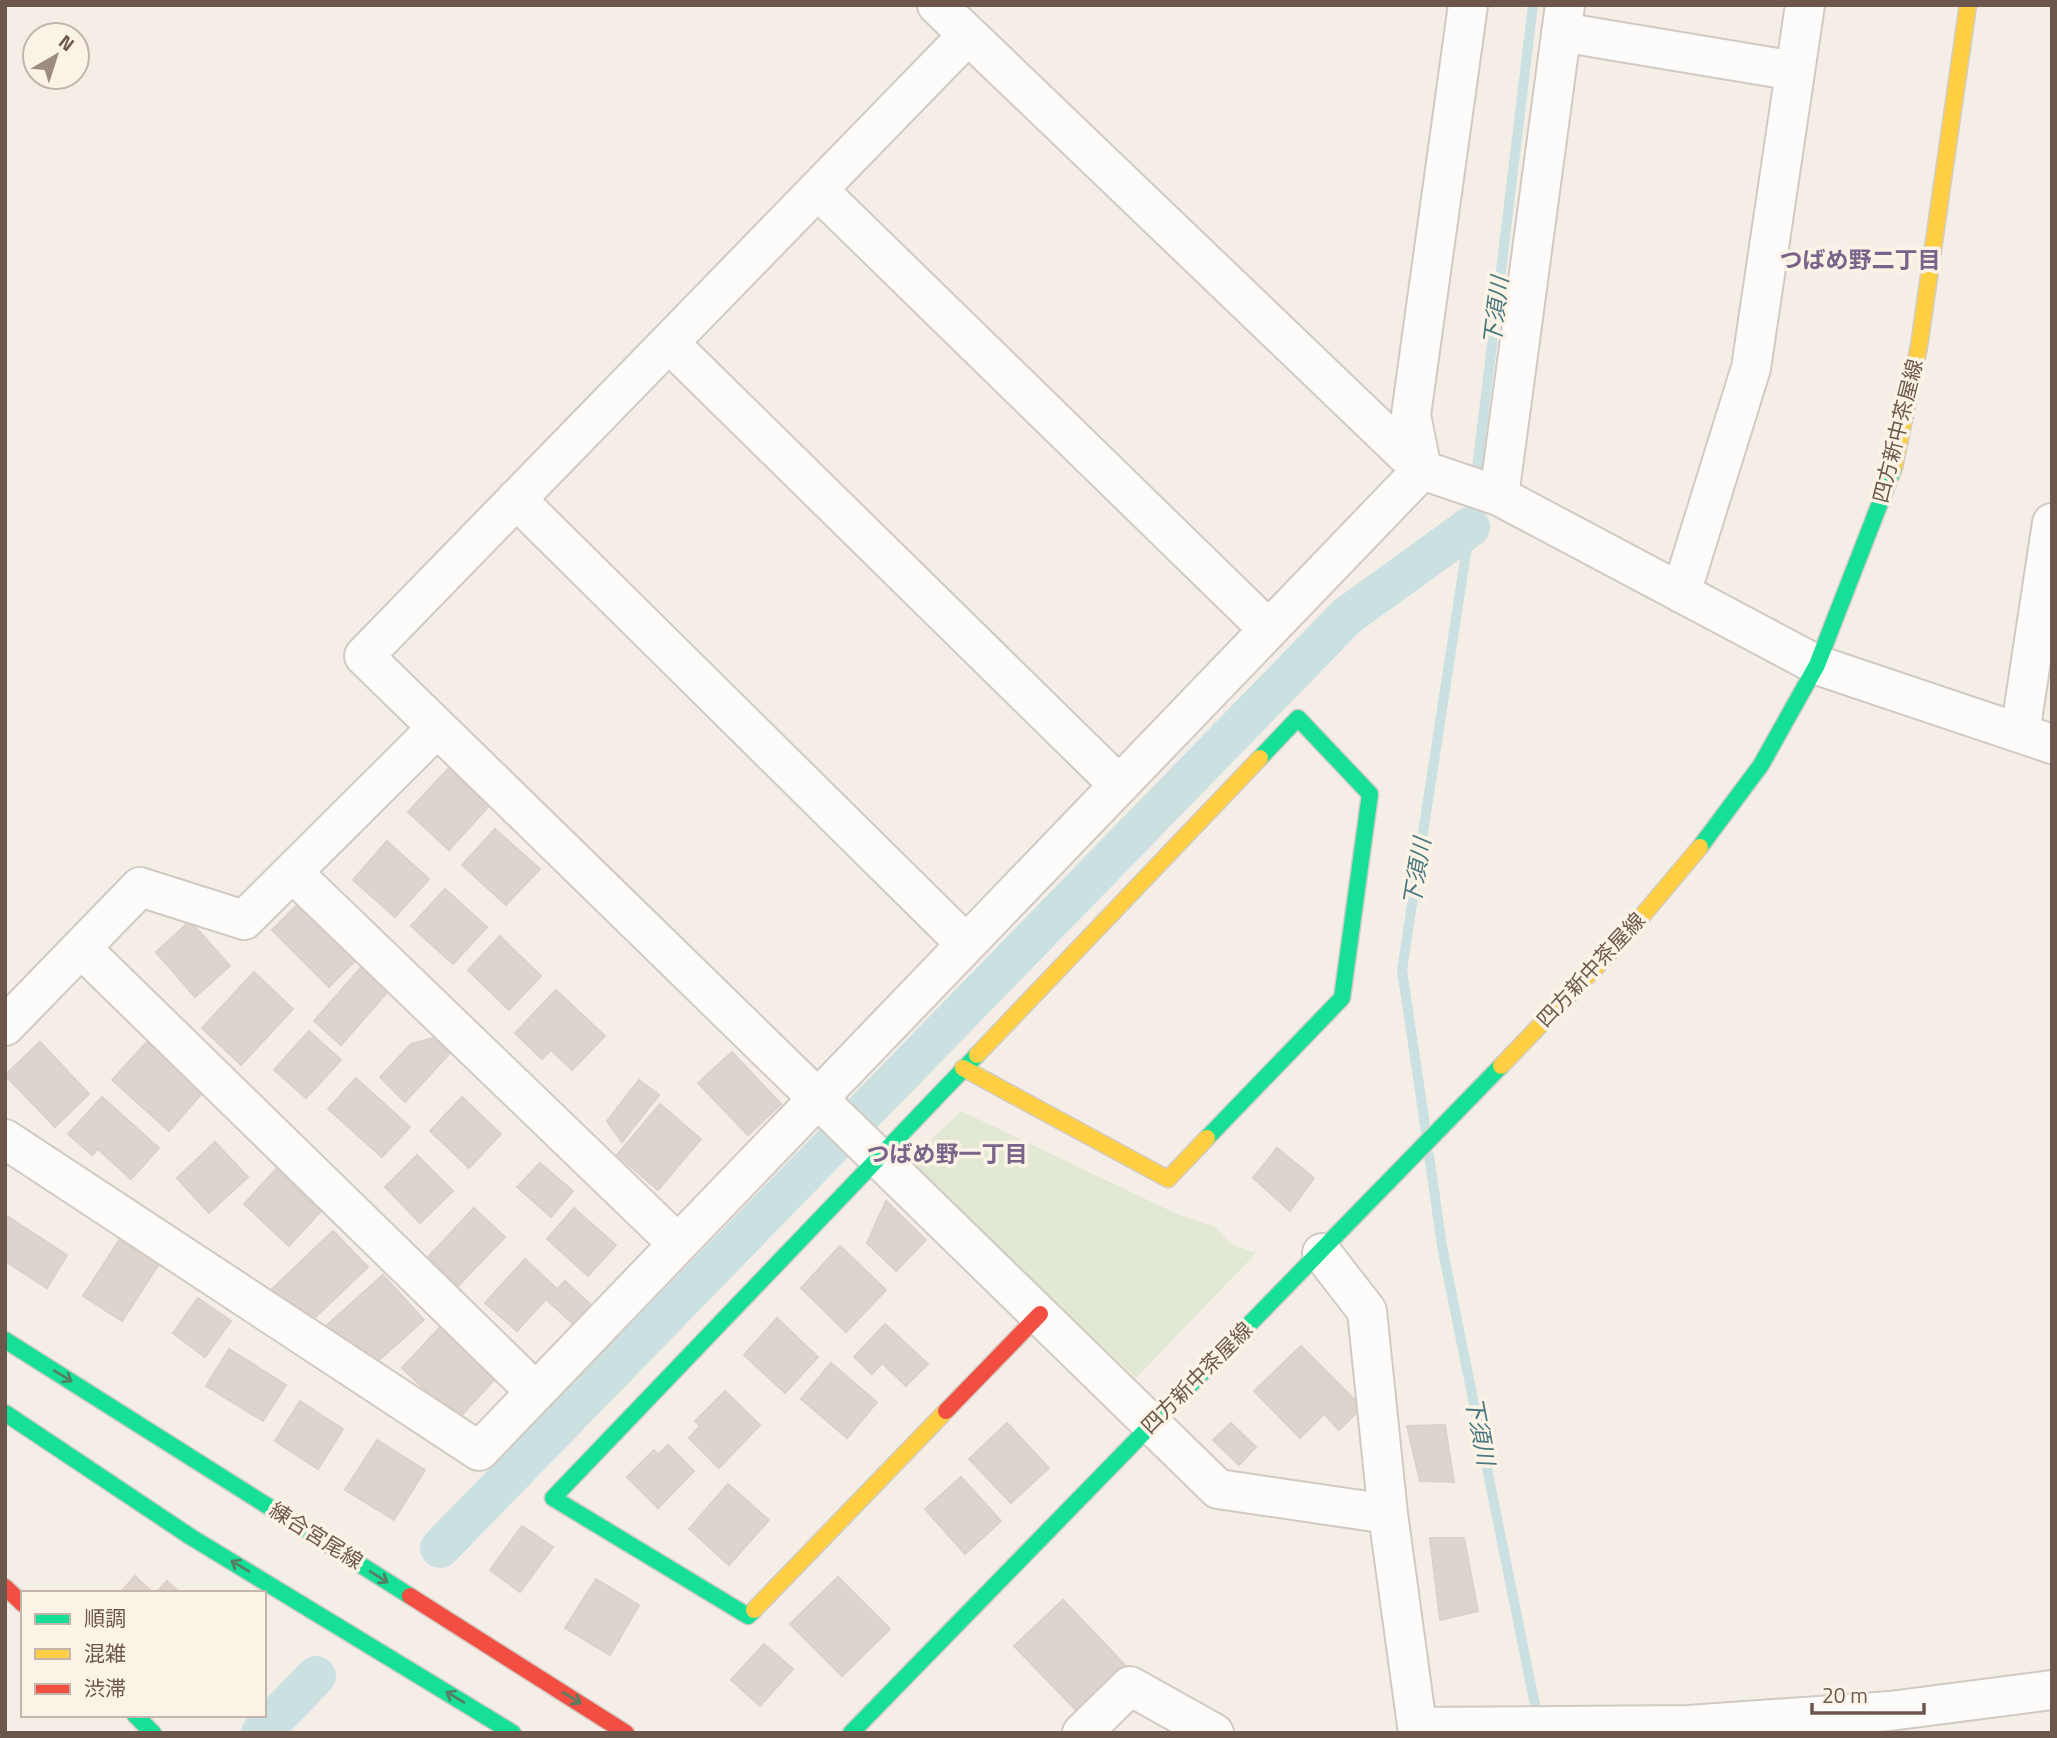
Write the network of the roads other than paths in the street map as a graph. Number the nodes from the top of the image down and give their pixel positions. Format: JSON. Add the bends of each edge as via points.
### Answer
{"nodes":[{"id":1,"x":937,"y":5,"type":"edge"},
{"id":2,"x":1468,"y":5,"type":"edge"},
{"id":3,"x":1805,"y":5,"type":"edge"},
{"id":4,"x":1968,"y":5,"type":"edge"},
{"id":5,"x":1563,"y":19,"type":"edge"},
{"id":6,"x":968,"y":36,"type":"junction"},
{"id":7,"x":1796,"y":71,"type":"junction"},
{"id":8,"x":818,"y":190,"type":"junction"},
{"id":9,"x":669,"y":343,"type":"junction"},
{"id":10,"x":1422,"y":470,"type":"junction"},
{"id":11,"x":1499,"y":496,"type":"junction"},
{"id":12,"x":516,"y":499,"type":"junction"},
{"id":13,"x":2052,"y":523,"type":"edge"},
{"id":14,"x":1681,"y":593,"type":"junction"},
{"id":15,"x":1268,"y":629,"type":"junction"},
{"id":16,"x":1817,"y":665,"type":"junction"},
{"id":17,"x":438,"y":728,"type":"junction"},
{"id":18,"x":2036,"y":739,"type":"edge"},
{"id":19,"x":1119,"y":785,"type":"junction"},
{"id":20,"x":293,"y":873,"type":"junction"},
{"id":21,"x":966,"y":944,"type":"junction"},
{"id":22,"x":81,"y":948,"type":"junction"},
{"id":23,"x":5,"y":1026,"type":"edge"},
{"id":24,"x":963,"y":1068,"type":"junction"},
{"id":25,"x":818,"y":1098,"type":"junction"},
{"id":26,"x":5,"y":1139,"type":"edge"},
{"id":27,"x":879,"y":1157,"type":"junction"},
{"id":28,"x":678,"y":1244,"type":"junction"},
{"id":29,"x":1322,"y":1253,"type":"junction"},
{"id":30,"x":1040,"y":1314,"type":"junction"},
{"id":31,"x":5,"y":1340,"type":"edge"},
{"id":32,"x":536,"y":1392,"type":"junction"},
{"id":33,"x":5,"y":1413,"type":"edge"},
{"id":34,"x":1152,"y":1423,"type":"junction"},
{"id":35,"x":1388,"y":1514,"type":"junction"},
{"id":36,"x":5,"y":1587,"type":"edge"},
{"id":37,"x":21,"y":1602,"type":"edge"},
{"id":38,"x":2052,"y":1690,"type":"edge"},
{"id":39,"x":137,"y":1717,"type":"edge"},
{"id":40,"x":1690,"y":1729,"type":"edge"},
{"id":41,"x":1418,"y":1730,"type":"edge"},
{"id":42,"x":153,"y":1733,"type":"edge"},
{"id":43,"x":513,"y":1733,"type":"edge"},
{"id":44,"x":626,"y":1733,"type":"edge"},
{"id":45,"x":852,"y":1733,"type":"edge"},
{"id":46,"x":1082,"y":1733,"type":"edge"},
{"id":47,"x":1214,"y":1733,"type":"edge"}],
"edges":[{"from":1,"to":6,"type":"street"},
{"from":2,"to":10,"type":"street","via":[[1411,415]]},
{"from":3,"to":7,"type":"street"},
{"from":4,"to":16,"type":"main road","name":"四方新中茶屋線","via":[[1919,346],[1892,476]]},
{"from":5,"to":7,"type":"street"},
{"from":5,"to":11,"type":"street"},
{"from":6,"to":8,"type":"street"},
{"from":6,"to":10,"type":"street"},
{"from":7,"to":14,"type":"street","via":[[1751,368]]},
{"from":8,"to":9,"type":"street"},
{"from":8,"to":15,"type":"street"},
{"from":9,"to":12,"type":"street"},
{"from":9,"to":19,"type":"street"},
{"from":10,"to":11,"type":"street"},
{"from":10,"to":15,"type":"street"},
{"from":11,"to":14,"type":"street"},
{"from":12,"to":17,"type":"street","via":[[364,656]]},
{"from":12,"to":21,"type":"street"},
{"from":13,"to":18,"type":"street"},
{"from":14,"to":16,"type":"street"},
{"from":15,"to":19,"type":"street"},
{"from":16,"to":18,"type":"street"},
{"from":16,"to":29,"type":"main road","name":"四方新中茶屋線","via":[[1761,765],[1714,831],[1622,940]]},
{"from":17,"to":20,"type":"street"},
{"from":17,"to":25,"type":"street"},
{"from":19,"to":21,"type":"street"},
{"from":20,"to":22,"type":"street","via":[[244,920],[140,887]]},
{"from":20,"to":28,"type":"street"},
{"from":21,"to":25,"type":"street"},
{"from":22,"to":23,"type":"street"},
{"from":22,"to":32,"type":"street"},
{"from":24,"to":24,"type":"main road","via":[[1298,718],[1370,794],[1342,998],[1168,1179]]},
{"from":24,"to":27,"type":"main road"},
{"from":25,"to":27,"type":"street"},
{"from":25,"to":28,"type":"street"},
{"from":26,"to":32,"type":"street","via":[[479,1451]]},
{"from":27,"to":30,"type":"street"},
{"from":27,"to":30,"type":"main road","via":[[553,1498],[748,1616]]},
{"from":28,"to":32,"type":"street"},
{"from":29,"to":34,"type":"main road","name":"四方新中茶屋線"},
{"from":29,"to":35,"type":"street","via":[[1367,1311]]},
{"from":30,"to":34,"type":"street"},
{"from":31,"to":44,"type":"main road","name":"練合宮尾線","one_way":true},
{"from":43,"to":33,"type":"main road","one_way":true,"via":[[191,1537]]},
{"from":34,"to":35,"type":"street","via":[[1218,1489]]},
{"from":34,"to":45,"type":"main road","name":"四方新中茶屋線"},
{"from":35,"to":41,"type":"street"},
{"from":36,"to":37,"type":"main road"},
{"from":38,"to":40,"type":"street","via":[[1890,1712]]},
{"from":39,"to":42,"type":"main road"},
{"from":40,"to":41,"type":"street"},
{"from":46,"to":47,"type":"street","via":[[1130,1686]]}]}
